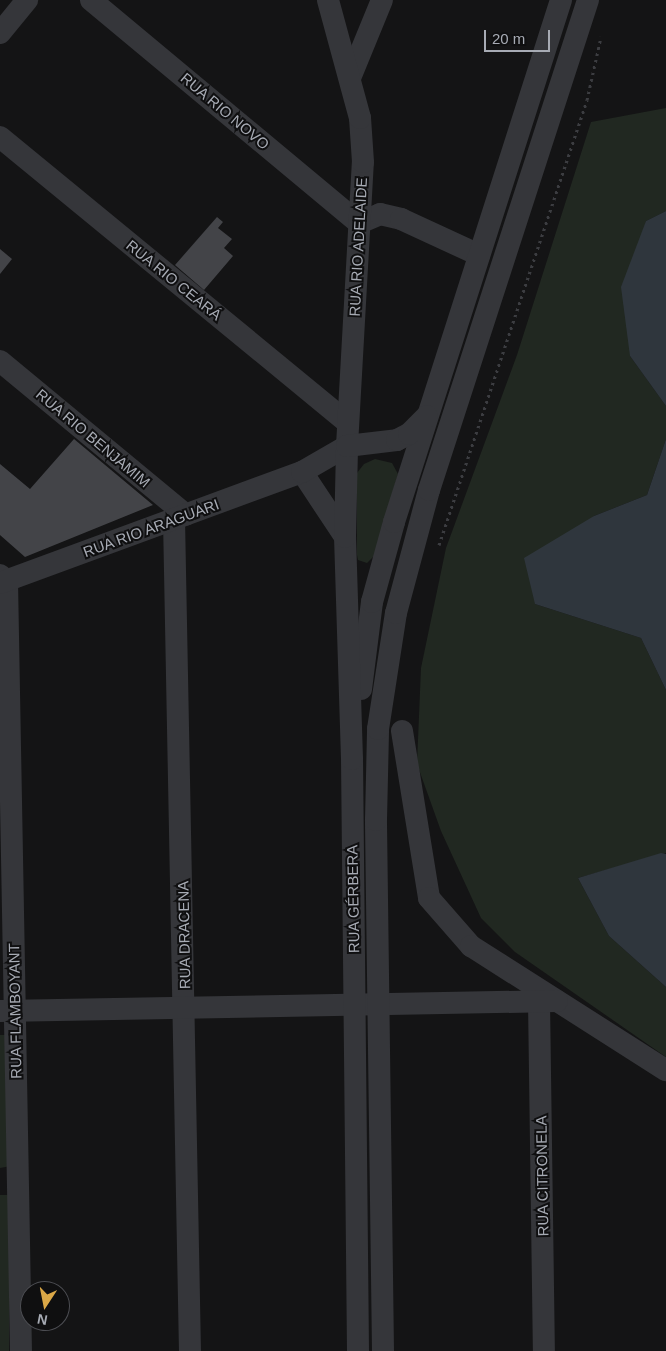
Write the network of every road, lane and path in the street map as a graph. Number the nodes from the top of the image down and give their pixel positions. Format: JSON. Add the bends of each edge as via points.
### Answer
{"nodes":[{"id":1,"x":27,"y":0,"type":"edge"},
{"id":2,"x":91,"y":0,"type":"edge"},
{"id":3,"x":328,"y":0,"type":"edge"},
{"id":4,"x":382,"y":0,"type":"edge"},
{"id":5,"x":561,"y":0,"type":"edge"},
{"id":6,"x":588,"y":0,"type":"edge"},
{"id":7,"x":604,"y":27,"type":"dead end"},
{"id":8,"x":0,"y":32,"type":"edge"},
{"id":9,"x":350,"y":78,"type":"junction"},
{"id":10,"x":0,"y":137,"type":"edge"},
{"id":11,"x":359,"y":223,"type":"junction"},
{"id":12,"x":479,"y":254,"type":"junction"},
{"id":13,"x":0,"y":361,"type":"edge"},
{"id":14,"x":427,"y":416,"type":"junction"},
{"id":15,"x":348,"y":423,"type":"junction"},
{"id":16,"x":347,"y":446,"type":"junction"},
{"id":17,"x":302,"y":472,"type":"junction"},
{"id":18,"x":180,"y":517,"type":"junction"},
{"id":19,"x":345,"y":537,"type":"junction"},
{"id":20,"x":439,"y":547,"type":"dead end"},
{"id":21,"x":2,"y":580,"type":"edge"},
{"id":22,"x":402,"y":731,"type":"dead end"},
{"id":23,"x":352,"y":760,"type":"junction"},
{"id":24,"x":548,"y":1001,"type":"junction"},
{"id":25,"x":354,"y":1004,"type":"junction"},
{"id":26,"x":378,"y":1004,"type":"junction"},
{"id":27,"x":185,"y":1009,"type":"junction"},
{"id":28,"x":7,"y":1011,"type":"edge"},
{"id":29,"x":666,"y":1070,"type":"edge"},
{"id":30,"x":9,"y":1174,"type":"edge"},
{"id":31,"x":21,"y":1351,"type":"edge"},
{"id":32,"x":190,"y":1351,"type":"edge"},
{"id":33,"x":358,"y":1351,"type":"edge"},
{"id":34,"x":383,"y":1351,"type":"edge"},
{"id":35,"x":544,"y":1351,"type":"edge"}],
"edges":[{"from":1,"to":8,"type":"street"},
{"from":2,"to":11,"type":"street","name":"RUA RIO NOVO"},
{"from":3,"to":9,"type":"street","name":"RUA RIO ADELAIDE"},
{"from":4,"to":9,"type":"street"},
{"from":5,"to":12,"type":"street"},
{"from":6,"to":26,"type":"street","via":[[429,490],[396,613],[378,729]]},
{"from":7,"to":20,"type":"path","via":[[587,100]]},
{"from":9,"to":11,"type":"street","name":"RUA RIO ADELAIDE","via":[[360,118]]},
{"from":10,"to":15,"type":"street","name":"RUA RIO CEARÁ"},
{"from":11,"to":12,"type":"street","via":[[380,214],[401,219]]},
{"from":11,"to":15,"type":"street","name":"RUA RIO ADELAIDE"},
{"from":12,"to":14,"type":"street"},
{"from":13,"to":18,"type":"street","name":"RUA RIO BENJAMIM"},
{"from":14,"to":16,"type":"street","via":[[409,434],[397,440]]},
{"from":14,"to":23,"type":"street","via":[[372,602]]},
{"from":15,"to":16,"type":"street","name":"RUA RIO ADELAIDE"},
{"from":16,"to":17,"type":"street"},
{"from":16,"to":19,"type":"street","name":"RUA GÉRBERA"},
{"from":17,"to":18,"type":"street","name":"RUA RIO ARAGUARI"},
{"from":17,"to":19,"type":"street"},
{"from":18,"to":21,"type":"street","name":"RUA RIO ARAGUARI"},
{"from":18,"to":27,"type":"street","name":"RUA DRACENA"},
{"from":19,"to":23,"type":"street","name":"RUA GÉRBERA"},
{"from":21,"to":28,"type":"street","name":"RUA FLAMBOYANT"},
{"from":22,"to":24,"type":"street","via":[[429,898],[471,946]]},
{"from":23,"to":25,"type":"street","name":"RUA GÉRBERA"},
{"from":24,"to":26,"type":"street"},
{"from":24,"to":29,"type":"street"},
{"from":24,"to":35,"type":"street","name":"RUA CITRONELA"},
{"from":25,"to":26,"type":"street"},
{"from":25,"to":27,"type":"street"},
{"from":25,"to":33,"type":"street","name":"RUA GÉRBERA"},
{"from":26,"to":34,"type":"street"},
{"from":27,"to":28,"type":"street"},
{"from":27,"to":32,"type":"street","name":"RUA DRACENA"},
{"from":28,"to":30,"type":"street","name":"RUA FLAMBOYANT"},
{"from":30,"to":31,"type":"street","name":"RUA FLAMBOYANT"}]}
